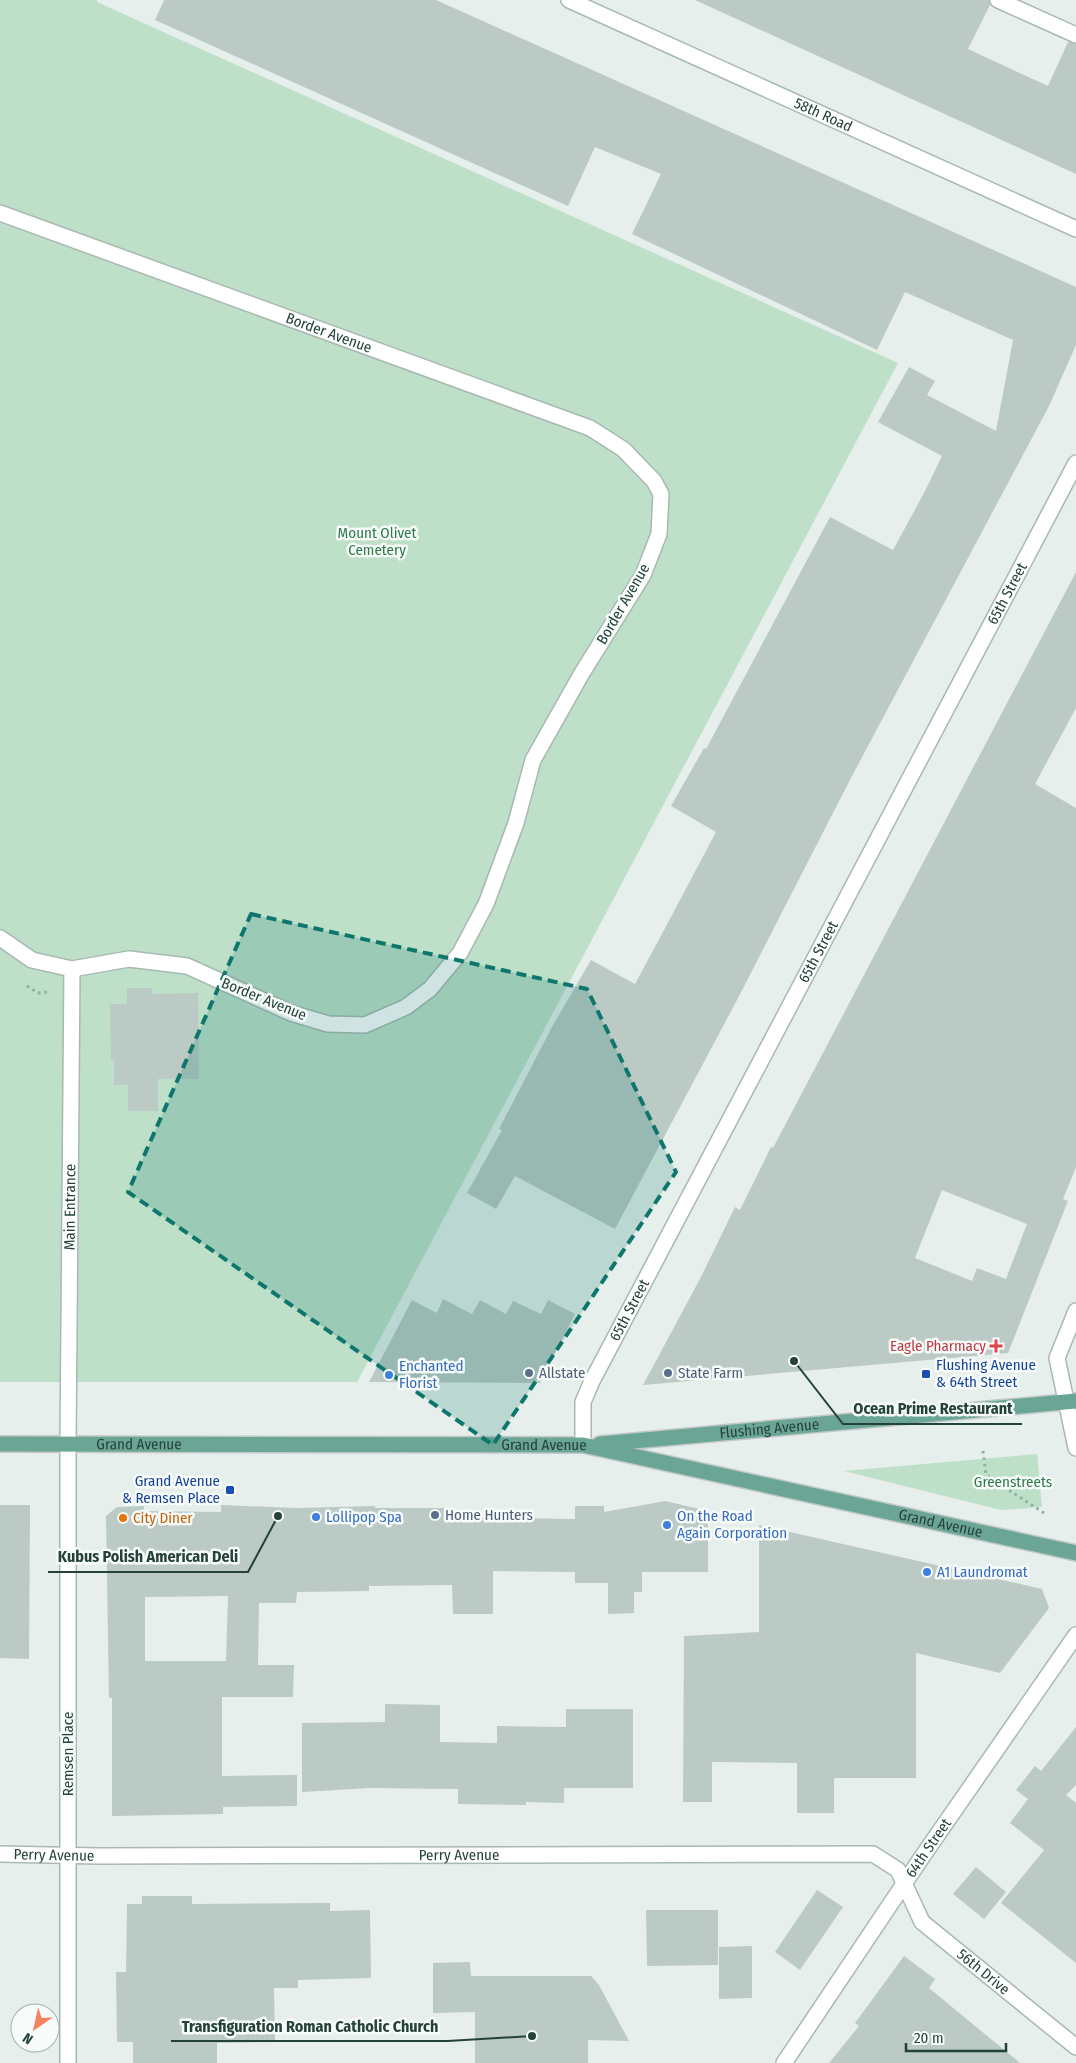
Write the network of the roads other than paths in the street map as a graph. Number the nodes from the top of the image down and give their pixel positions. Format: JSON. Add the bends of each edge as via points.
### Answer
{"nodes":[{"id":1,"x":569,"y":0,"type":"edge"},
{"id":2,"x":998,"y":0,"type":"edge"},
{"id":3,"x":1076,"y":35,"type":"edge"},
{"id":4,"x":0,"y":214,"type":"edge"},
{"id":5,"x":1076,"y":229,"type":"edge"},
{"id":6,"x":1076,"y":463,"type":"edge"},
{"id":7,"x":0,"y":938,"type":"edge"},
{"id":8,"x":72,"y":969,"type":"junction"},
{"id":9,"x":1076,"y":1311,"type":"edge"},
{"id":10,"x":1071,"y":1401,"type":"edge"},
{"id":11,"x":0,"y":1444,"type":"edge"},
{"id":12,"x":68,"y":1444,"type":"junction"},
{"id":13,"x":583,"y":1445,"type":"junction"},
{"id":14,"x":1076,"y":1448,"type":"edge"},
{"id":15,"x":1076,"y":1553,"type":"edge"},
{"id":16,"x":1076,"y":1635,"type":"edge"},
{"id":17,"x":0,"y":1854,"type":"edge"},
{"id":18,"x":68,"y":1854,"type":"junction"},
{"id":19,"x":904,"y":1885,"type":"junction"},
{"id":20,"x":1076,"y":2047,"type":"edge"},
{"id":21,"x":68,"y":2063,"type":"edge"},
{"id":22,"x":784,"y":2063,"type":"edge"}],
"edges":[{"from":1,"to":5,"type":"street","name":"58th Road"},
{"from":2,"to":3,"type":"street"},
{"from":4,"to":8,"type":"street","name":"Border Avenue","via":[[590,428],[641,464],[661,494],[659,534],[642,575],[533,760],[516,823],[486,904],[460,953],[430,989],[406,1007],[365,1026],[337,1024],[291,1013],[187,966],[129,958]]},
{"from":6,"to":13,"type":"street","name":"65th Street","via":[[592,1381],[583,1402]]},
{"from":7,"to":8,"type":"street","via":[[32,960]]},
{"from":8,"to":12,"type":"street","name":"Main Entrance"},
{"from":9,"to":10,"type":"street","via":[[1057,1358]]},
{"from":10,"to":13,"type":"main road","name":"Flushing Avenue"},
{"from":10,"to":14,"type":"street"},
{"from":11,"to":12,"type":"main road","name":"Grand Avenue"},
{"from":12,"to":13,"type":"main road","name":"Grand Avenue"},
{"from":12,"to":18,"type":"street","name":"Remsen Place"},
{"from":13,"to":15,"type":"main road","name":"Grand Avenue"},
{"from":16,"to":19,"type":"street","name":"64th Street"},
{"from":17,"to":18,"type":"street","name":"Perry Avenue"},
{"from":18,"to":19,"type":"street","name":"Perry Avenue","via":[[873,1854],[898,1870]]},
{"from":18,"to":21,"type":"street","name":"Remsen Place"},
{"from":19,"to":20,"type":"street","name":"56th Drive","via":[[922,1922]]},
{"from":19,"to":22,"type":"street","name":"64th Street"}]}
